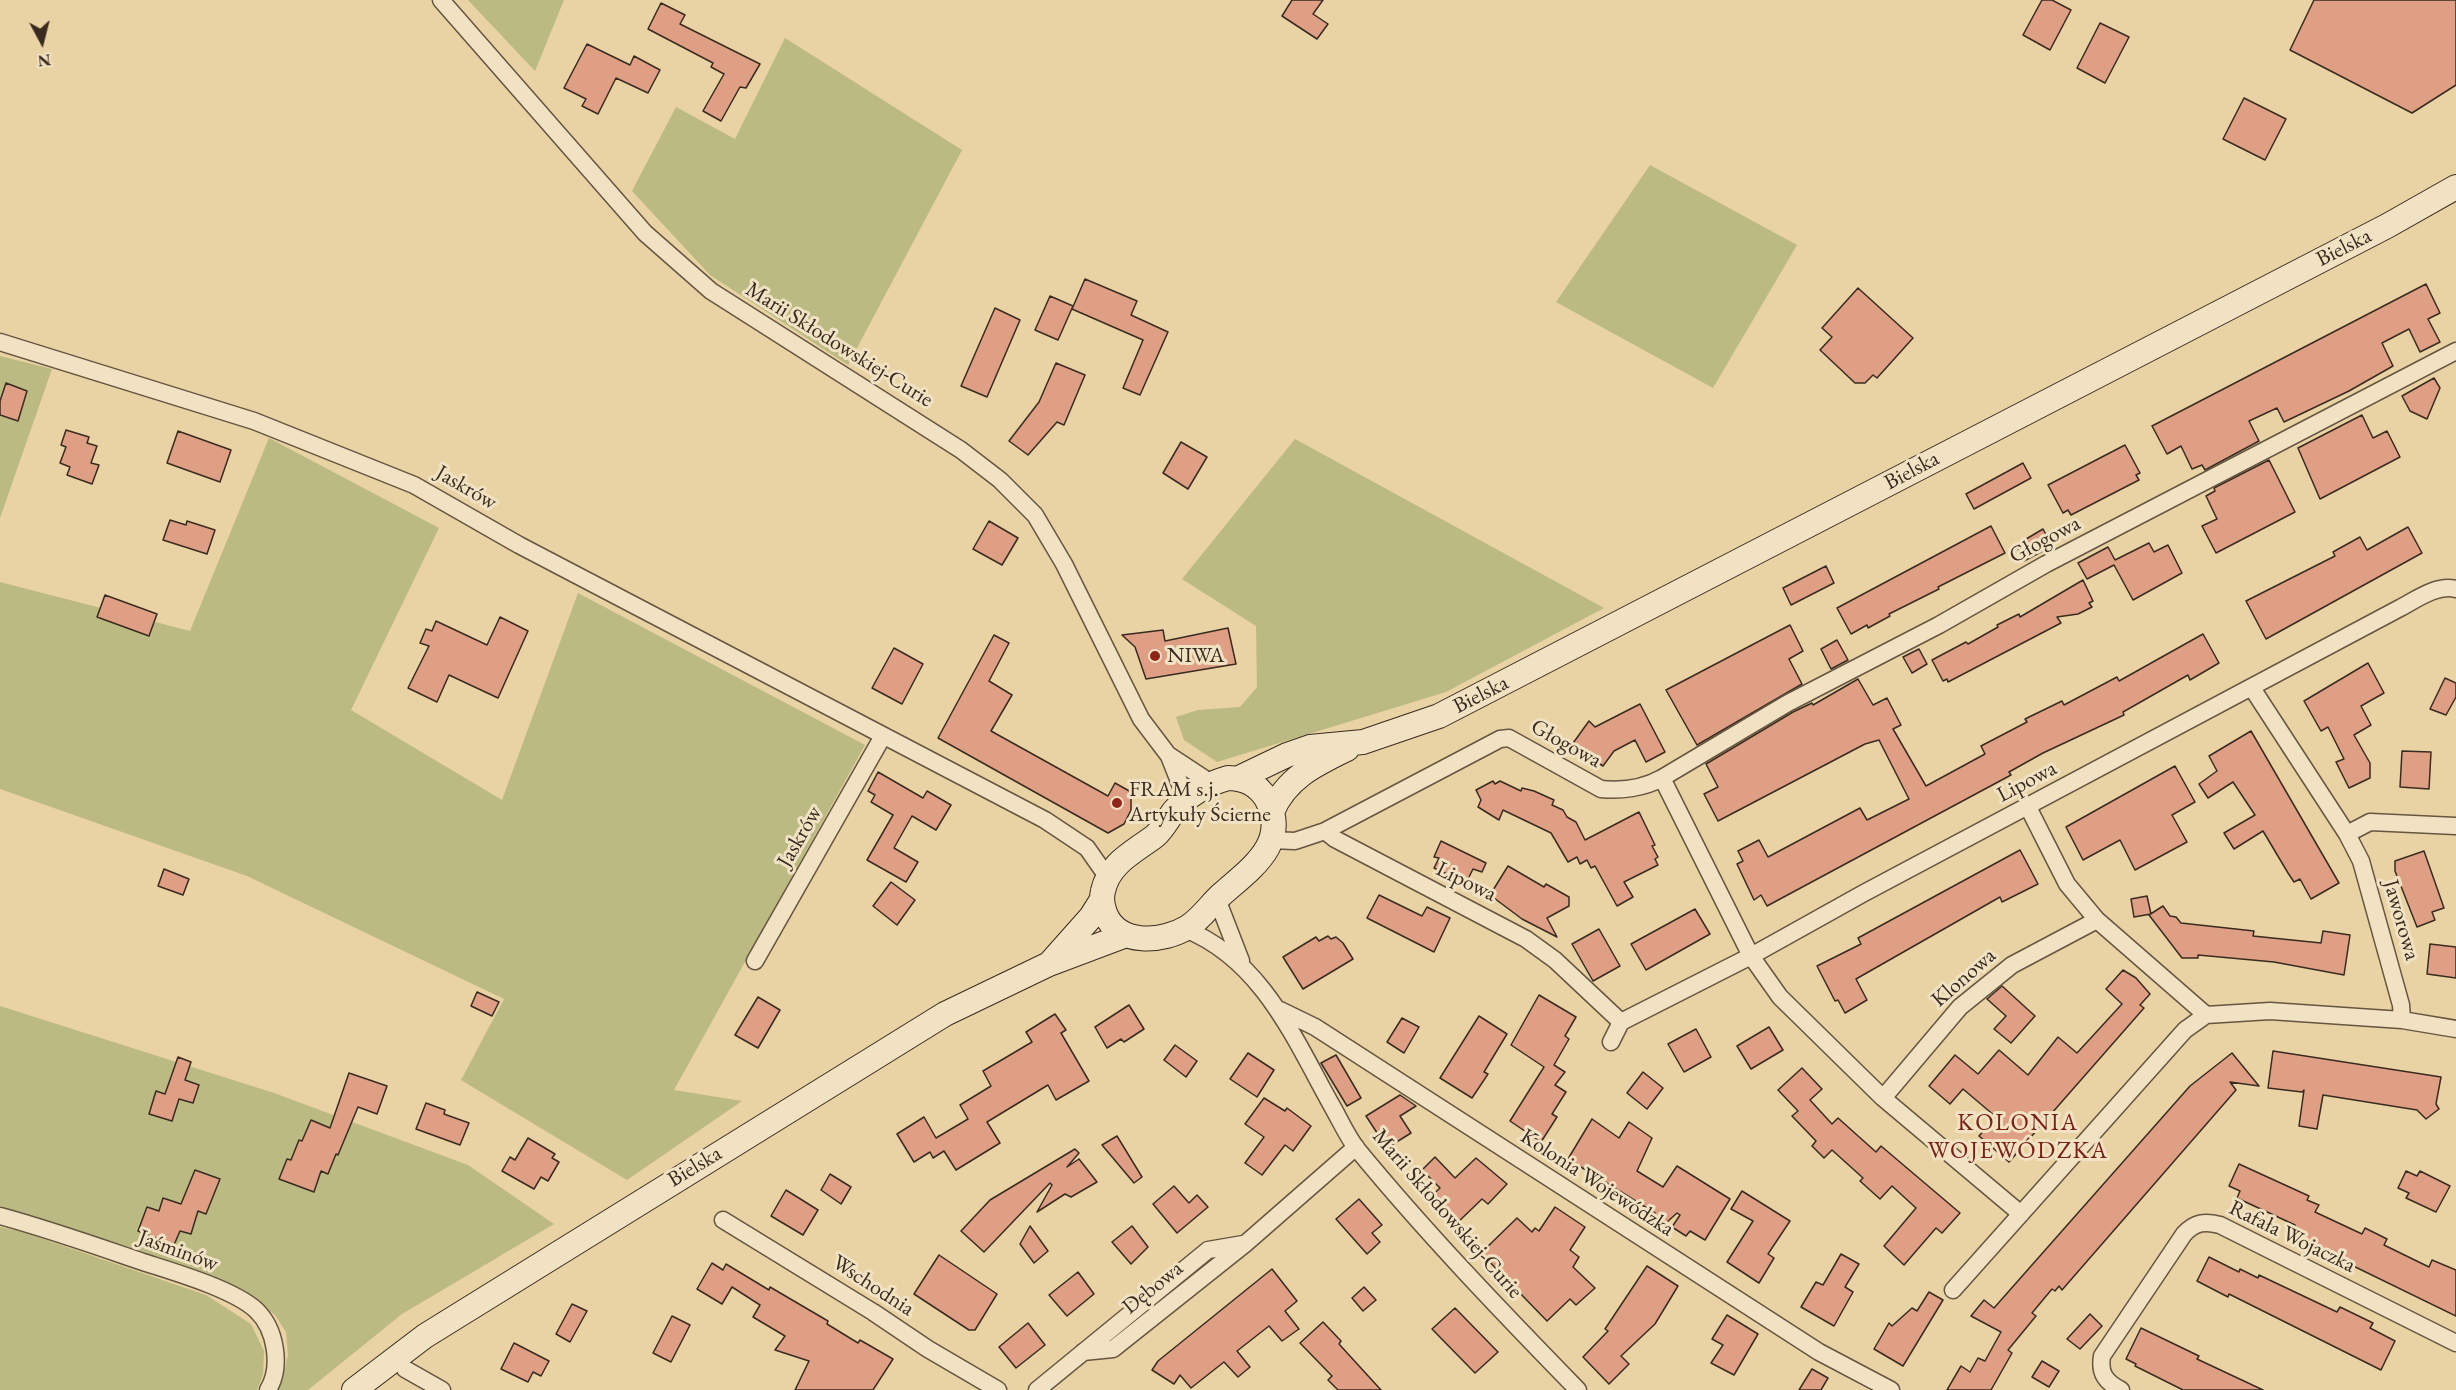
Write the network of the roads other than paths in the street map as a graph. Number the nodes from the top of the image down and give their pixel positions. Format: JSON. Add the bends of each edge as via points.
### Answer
{"nodes":[{"id":1,"x":441,"y":0,"type":"edge"},
{"id":2,"x":2456,"y":187,"type":"edge"},
{"id":3,"x":0,"y":342,"type":"edge"},
{"id":4,"x":2456,"y":351,"type":"edge"},
{"id":5,"x":2456,"y":589,"type":"edge"},
{"id":6,"x":2252,"y":688,"type":"junction"},
{"id":7,"x":883,"y":736,"type":"junction"},
{"id":8,"x":1363,"y":742,"type":"junction"},
{"id":9,"x":1169,"y":756,"type":"junction"},
{"id":10,"x":1239,"y":778,"type":"junction"},
{"id":11,"x":1662,"y":778,"type":"junction"},
{"id":12,"x":1211,"y":783,"type":"junction"},
{"id":13,"x":1186,"y":799,"type":"junction"},
{"id":14,"x":2028,"y":807,"type":"junction"},
{"id":15,"x":1272,"y":812,"type":"junction"},
{"id":16,"x":2456,"y":826,"type":"edge"},
{"id":17,"x":1325,"y":831,"type":"junction"},
{"id":18,"x":2347,"y":834,"type":"junction"},
{"id":19,"x":1271,"y":840,"type":"junction"},
{"id":20,"x":1087,"y":848,"type":"junction"},
{"id":21,"x":1126,"y":856,"type":"junction"},
{"id":22,"x":1108,"y":878,"type":"junction"},
{"id":23,"x":1217,"y":899,"type":"junction"},
{"id":24,"x":1101,"y":901,"type":"junction"},
{"id":25,"x":2097,"y":920,"type":"junction"},
{"id":26,"x":1185,"y":929,"type":"junction"},
{"id":27,"x":1126,"y":935,"type":"junction"},
{"id":28,"x":1751,"y":956,"type":"junction"},
{"id":29,"x":755,"y":961,"type":"dead end"},
{"id":30,"x":1049,"y":964,"type":"junction"},
{"id":31,"x":1242,"y":965,"type":"junction"},
{"id":32,"x":1280,"y":1010,"type":"junction"},
{"id":33,"x":2206,"y":1015,"type":"junction"},
{"id":34,"x":2402,"y":1020,"type":"junction"},
{"id":35,"x":1621,"y":1022,"type":"junction"},
{"id":36,"x":2456,"y":1029,"type":"edge"},
{"id":37,"x":1611,"y":1042,"type":"dead end"},
{"id":38,"x":1883,"y":1098,"type":"junction"},
{"id":39,"x":1356,"y":1147,"type":"junction"},
{"id":40,"x":2021,"y":1214,"type":"junction"},
{"id":41,"x":0,"y":1215,"type":"edge"},
{"id":42,"x":723,"y":1220,"type":"dead end"},
{"id":43,"x":1953,"y":1290,"type":"dead end"},
{"id":44,"x":2456,"y":1343,"type":"edge"},
{"id":45,"x":405,"y":1369,"type":"dead end"},
{"id":46,"x":268,"y":1390,"type":"edge"},
{"id":47,"x":354,"y":1390,"type":"edge"},
{"id":48,"x":442,"y":1390,"type":"edge"},
{"id":49,"x":999,"y":1390,"type":"edge"},
{"id":50,"x":1037,"y":1390,"type":"edge"},
{"id":51,"x":1578,"y":1390,"type":"edge"},
{"id":52,"x":1891,"y":1390,"type":"edge"},
{"id":53,"x":2121,"y":1390,"type":"edge"}],
"edges":[{"from":1,"to":9,"type":"street","name":"Marii Skłodowskiej-Curie","via":[[645,232],[679,265],[711,291],[961,450],[1000,480],[1035,515],[1064,564],[1141,718]]},
{"from":2,"to":8,"type":"main road","name":"Bielska","via":[[1606,632],[1439,716]]},
{"from":3,"to":7,"type":"street","name":"Jaskrów","via":[[254,421],[414,485]]},
{"from":4,"to":11,"type":"street","name":"Głogowa","via":[[2046,564],[1788,703]]},
{"from":5,"to":6,"type":"street","name":"Lipowa","via":[[2435,590]]},
{"from":6,"to":14,"type":"street","name":"Lipowa"},
{"from":6,"to":18,"type":"street","name":"Jaworowa"},
{"from":7,"to":20,"type":"street","name":"Jaskrów","via":[[1045,820]]},
{"from":7,"to":29,"type":"street","name":"Jaskrów"},
{"from":8,"to":10,"type":"main road","name":"Bielska","via":[[1310,747]]},
{"from":8,"to":15,"type":"main road","name":"Bielska","via":[[1301,774],[1287,786]]},
{"from":9,"to":12,"type":"street","name":"Marii Skłodowskiej-Curie"},
{"from":9,"to":13,"type":"street","name":"Marii Skłodowskiej-Curie"},
{"from":10,"to":12,"type":"main road","name":"Bielska"},
{"from":10,"to":15,"type":"main road","via":[[1256,786]]},
{"from":11,"to":17,"type":"street","name":"Głogowa","via":[[1617,791],[1601,789],[1509,738],[1500,739]]},
{"from":11,"to":28,"type":"street"},
{"from":12,"to":13,"type":"main road"},
{"from":13,"to":21,"type":"main road","via":[[1157,834]]},
{"from":14,"to":25,"type":"street","via":[[2067,884]]},
{"from":14,"to":28,"type":"street","name":"Lipowa"},
{"from":15,"to":19,"type":"main road"},
{"from":16,"to":18,"type":"street","via":[[2370,822]]},
{"from":17,"to":19,"type":"street","via":[[1295,841]]},
{"from":17,"to":35,"type":"street","name":"Lipowa","via":[[1526,939],[1555,960]]},
{"from":18,"to":34,"type":"street","name":"Jaworowa","via":[[2361,861]]},
{"from":19,"to":23,"type":"main road","via":[[1259,862]]},
{"from":20,"to":21,"type":"street","name":"Jaskrów"},
{"from":20,"to":22,"type":"street","name":"Jaskrów"},
{"from":21,"to":22,"type":"main road"},
{"from":22,"to":24,"type":"main road","name":"Bielska"},
{"from":23,"to":26,"type":"main road"},
{"from":23,"to":31,"type":"street","name":"Marii Skłodowskiej-Curie"},
{"from":24,"to":27,"type":"main road","via":[[1107,918]]},
{"from":24,"to":30,"type":"main road","name":"Bielska"},
{"from":25,"to":33,"type":"street"},
{"from":25,"to":38,"type":"street","name":"Klonowa","via":[[2012,965],[1960,1007]]},
{"from":26,"to":27,"type":"main road","via":[[1149,939]]},
{"from":26,"to":31,"type":"street","name":"Marii Skłodowskiej-Curie","via":[[1223,949]]},
{"from":27,"to":30,"type":"main road","name":"Bielska"},
{"from":28,"to":35,"type":"street","name":"Lipowa"},
{"from":28,"to":38,"type":"street","via":[[1780,997]]},
{"from":30,"to":47,"type":"main road","name":"Bielska","via":[[945,1014],[666,1184],[424,1336]]},
{"from":31,"to":32,"type":"street","name":"Marii Skłodowskiej-Curie"},
{"from":32,"to":39,"type":"street","name":"Marii Skłodowskiej-Curie"},
{"from":32,"to":52,"type":"street","name":"Kolonia Wojewódzka","via":[[1315,1027],[1819,1352]]},
{"from":33,"to":34,"type":"street","via":[[2270,1011]]},
{"from":33,"to":40,"type":"street","via":[[2185,1030]]},
{"from":34,"to":36,"type":"street"},
{"from":35,"to":37,"type":"street"},
{"from":38,"to":40,"type":"street"},
{"from":39,"to":50,"type":"street","name":"Dębowa","via":[[1245,1244],[1113,1349],[1083,1352]]},
{"from":39,"to":51,"type":"street","name":"Marii Skłodowskiej-Curie","via":[[1447,1252]]},
{"from":40,"to":43,"type":"street"},
{"from":41,"to":46,"type":"street","name":"Jaśminów","via":[[209,1284],[256,1310],[272,1331],[275,1357],[273,1382]]},
{"from":42,"to":49,"type":"street","name":"Wschodnia","via":[[928,1350]]},
{"from":44,"to":53,"type":"street","name":"Rafała Wojaczka","via":[[2220,1225],[2199,1223],[2184,1234],[2102,1356],[2106,1381]]},
{"from":45,"to":48,"type":"street"}]}
